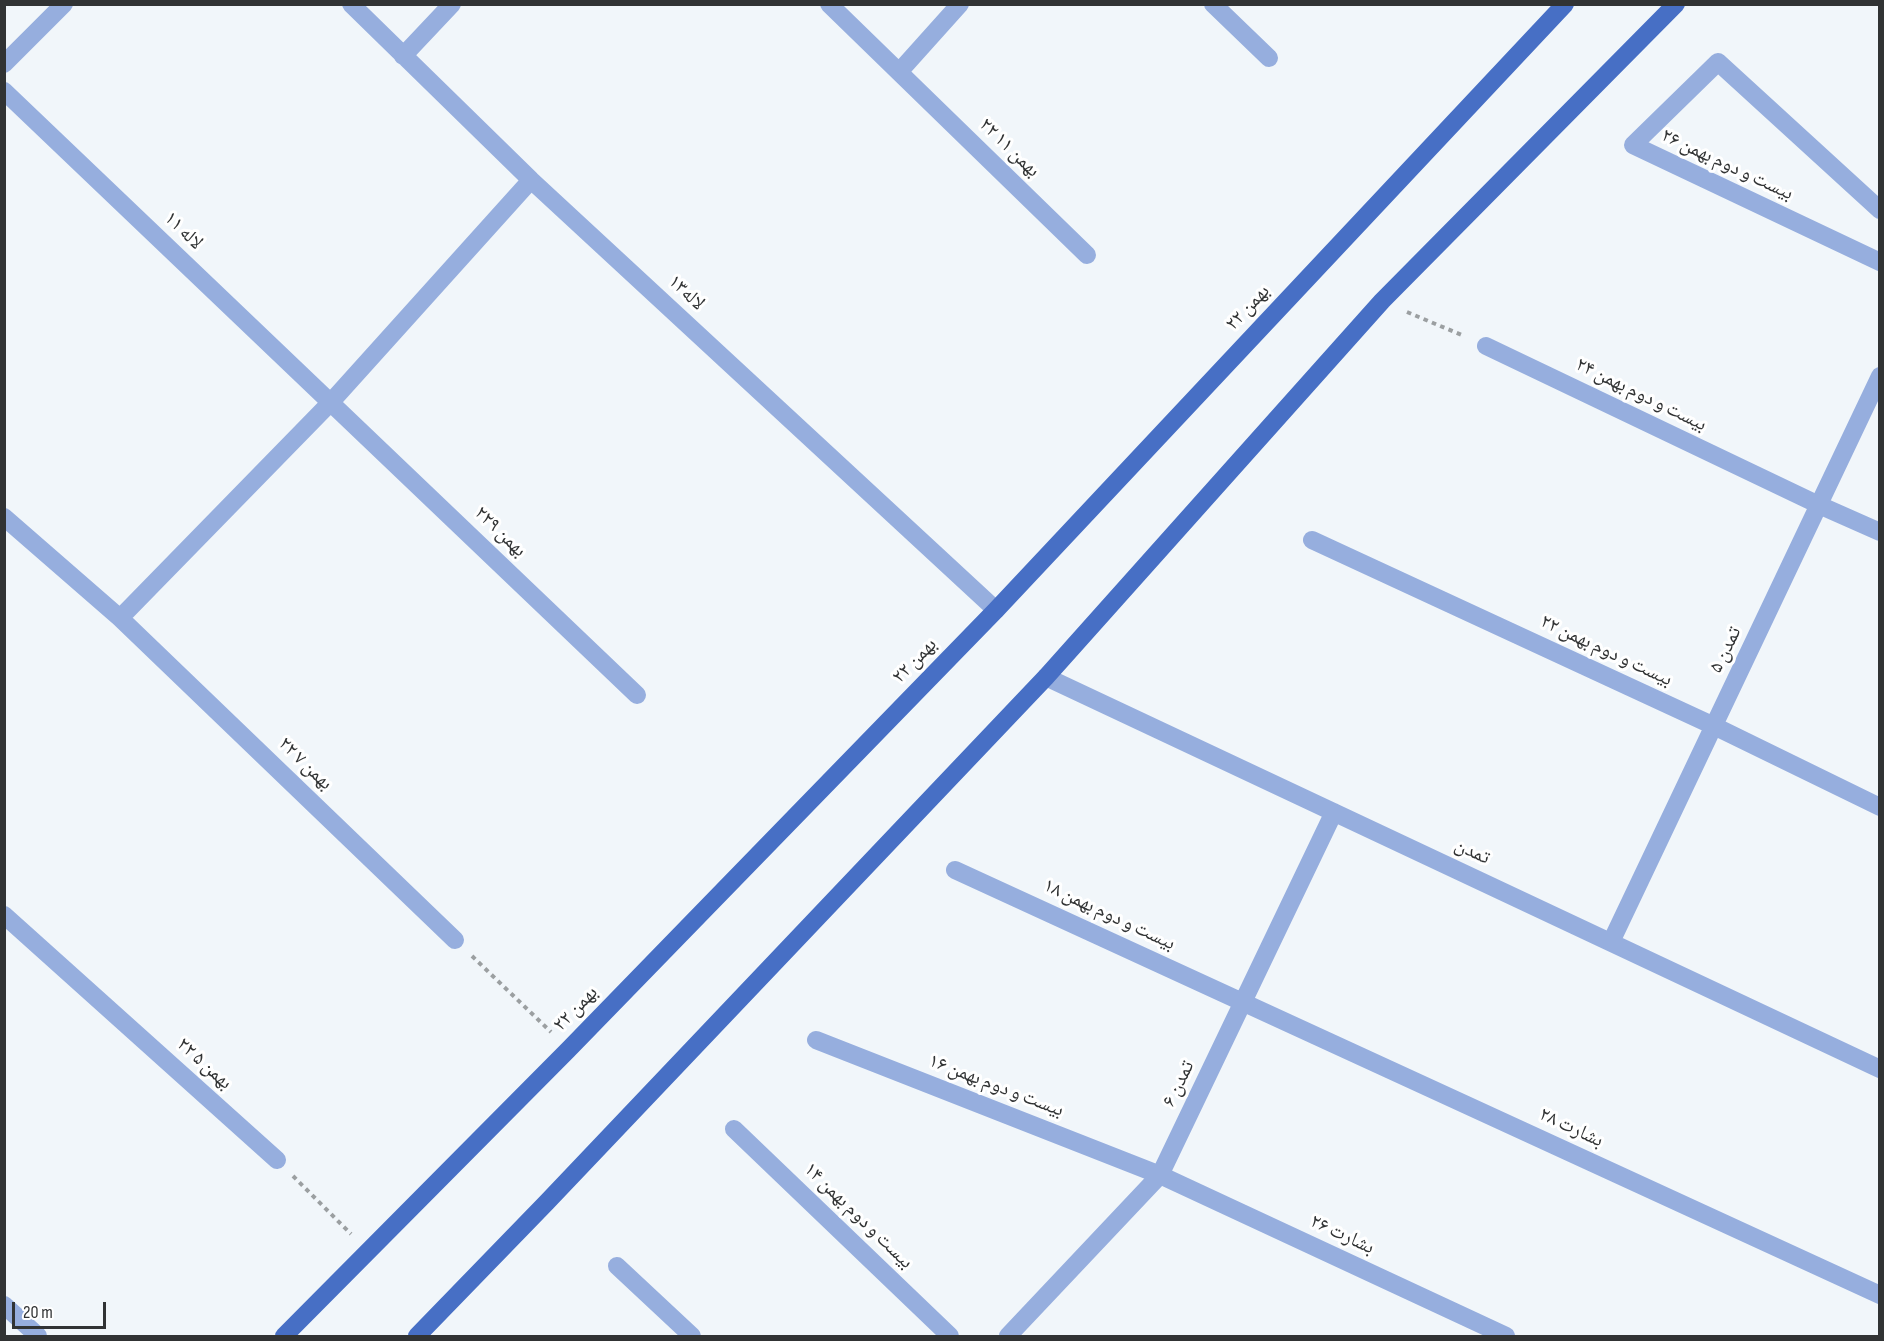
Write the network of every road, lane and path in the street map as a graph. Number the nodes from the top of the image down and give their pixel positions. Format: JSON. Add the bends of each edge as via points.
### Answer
{"nodes":[{"id":1,"x":63,"y":4,"type":"edge"},
{"id":2,"x":351,"y":4,"type":"edge"},
{"id":3,"x":452,"y":4,"type":"edge"},
{"id":4,"x":829,"y":4,"type":"edge"},
{"id":5,"x":960,"y":4,"type":"edge"},
{"id":6,"x":1213,"y":4,"type":"edge"},
{"id":7,"x":1564,"y":4,"type":"edge"},
{"id":8,"x":1676,"y":4,"type":"edge"},
{"id":9,"x":403,"y":56,"type":"junction"},
{"id":10,"x":1269,"y":58,"type":"dead end"},
{"id":11,"x":4,"y":64,"type":"edge"},
{"id":12,"x":899,"y":72,"type":"junction"},
{"id":13,"x":4,"y":91,"type":"edge"},
{"id":14,"x":531,"y":180,"type":"junction"},
{"id":15,"x":1880,"y":210,"type":"edge"},
{"id":16,"x":1087,"y":255,"type":"dead end"},
{"id":17,"x":1880,"y":262,"type":"edge"},
{"id":18,"x":1382,"y":301,"type":"junction"},
{"id":19,"x":1486,"y":346,"type":"joint"},
{"id":20,"x":1880,"y":376,"type":"edge"},
{"id":21,"x":331,"y":402,"type":"junction"},
{"id":22,"x":1820,"y":506,"type":"junction"},
{"id":23,"x":4,"y":517,"type":"edge"},
{"id":24,"x":1880,"y":532,"type":"edge"},
{"id":25,"x":1312,"y":540,"type":"dead end"},
{"id":26,"x":996,"y":610,"type":"junction"},
{"id":27,"x":120,"y":618,"type":"junction"},
{"id":28,"x":1046,"y":677,"type":"junction"},
{"id":29,"x":638,"y":695,"type":"dead end"},
{"id":30,"x":1714,"y":726,"type":"junction"},
{"id":31,"x":1880,"y":807,"type":"edge"},
{"id":32,"x":1335,"y":812,"type":"junction"},
{"id":33,"x":955,"y":870,"type":"dead end"},
{"id":34,"x":4,"y":915,"type":"edge"},
{"id":35,"x":455,"y":940,"type":"joint"},
{"id":36,"x":1611,"y":942,"type":"junction"},
{"id":37,"x":1243,"y":1002,"type":"junction"},
{"id":38,"x":816,"y":1040,"type":"dead end"},
{"id":39,"x":568,"y":1050,"type":"junction"},
{"id":40,"x":1880,"y":1069,"type":"edge"},
{"id":41,"x":734,"y":1129,"type":"dead end"},
{"id":42,"x":277,"y":1160,"type":"joint"},
{"id":43,"x":1160,"y":1175,"type":"junction"},
{"id":44,"x":368,"y":1251,"type":"junction"},
{"id":45,"x":617,"y":1266,"type":"dead end"},
{"id":46,"x":1880,"y":1295,"type":"edge"},
{"id":47,"x":4,"y":1305,"type":"edge"},
{"id":48,"x":38,"y":1336,"type":"edge"},
{"id":49,"x":284,"y":1336,"type":"edge"},
{"id":50,"x":417,"y":1336,"type":"edge"},
{"id":51,"x":692,"y":1336,"type":"edge"},
{"id":52,"x":950,"y":1336,"type":"edge"},
{"id":53,"x":1008,"y":1336,"type":"edge"},
{"id":54,"x":1506,"y":1336,"type":"edge"}],
"edges":[{"from":1,"to":11,"type":"street"},
{"from":2,"to":9,"type":"street","name":"لاله۱۳"},
{"from":3,"to":9,"type":"street"},
{"from":4,"to":12,"type":"street","name":"۲۲ بهمن ۱۱"},
{"from":5,"to":12,"type":"street"},
{"from":6,"to":10,"type":"street"},
{"from":7,"to":26,"type":"main road","name":"۲۲ بهمن"},
{"from":8,"to":18,"type":"main road"},
{"from":9,"to":14,"type":"street","name":"لاله۱۳"},
{"from":12,"to":16,"type":"street","name":"۲۲ بهمن ۱۱"},
{"from":13,"to":21,"type":"street","name":"لاله ۱۱"},
{"from":14,"to":21,"type":"street"},
{"from":14,"to":26,"type":"street","name":"لاله۱۳"},
{"from":15,"to":17,"type":"street","name":"بیست و دوم بهمن ۲۶","via":[[1718,62],[1633,145]]},
{"from":18,"to":19,"type":"path"},
{"from":18,"to":28,"type":"main road"},
{"from":19,"to":22,"type":"street","name":"بیست و دوم بهمن ۲۴"},
{"from":20,"to":22,"type":"street","name":"تمدن ۵"},
{"from":21,"to":27,"type":"street"},
{"from":21,"to":29,"type":"street","name":"۲۲بهمن ۹"},
{"from":22,"to":24,"type":"street","name":"بیست و دوم بهمن ۲۴"},
{"from":22,"to":30,"type":"street","name":"تمدن ۵"},
{"from":23,"to":27,"type":"street","name":"۲۲ بهمن ۷"},
{"from":25,"to":30,"type":"street","name":"بیست و دوم بهمن ۲۲"},
{"from":26,"to":39,"type":"main road","name":"۲۲ بهمن"},
{"from":27,"to":35,"type":"street","name":"۲۲ بهمن ۷"},
{"from":28,"to":32,"type":"street","name":"تمدن"},
{"from":28,"to":50,"type":"main road"},
{"from":30,"to":31,"type":"street","name":"بیست و دوم بهمن ۲۲"},
{"from":30,"to":36,"type":"street","name":"تمدن ۵"},
{"from":32,"to":36,"type":"street","name":"تمدن"},
{"from":32,"to":37,"type":"street","name":"تمدن ۶"},
{"from":33,"to":37,"type":"street","name":"بیست و دوم بهمن ۱۸"},
{"from":34,"to":42,"type":"street","name":"۲۲ بهمن ۵"},
{"from":35,"to":39,"type":"path"},
{"from":36,"to":40,"type":"street","name":"تمدن"},
{"from":37,"to":43,"type":"street","name":"تمدن ۶"},
{"from":37,"to":46,"type":"street","name":"بشارت ۲۸"},
{"from":38,"to":43,"type":"street","name":"بیست و دوم بهمن ۱۶"},
{"from":39,"to":44,"type":"main road","name":"۲۲ بهمن"},
{"from":41,"to":52,"type":"street","name":"بیست و دوم بهمن ۱۴"},
{"from":42,"to":44,"type":"path"},
{"from":43,"to":53,"type":"street","name":"تمدن ۶"},
{"from":43,"to":54,"type":"street","name":"بشارت ۲۶"},
{"from":44,"to":49,"type":"main road","name":"۲۲ بهمن"},
{"from":45,"to":51,"type":"street"},
{"from":47,"to":48,"type":"street"}]}
